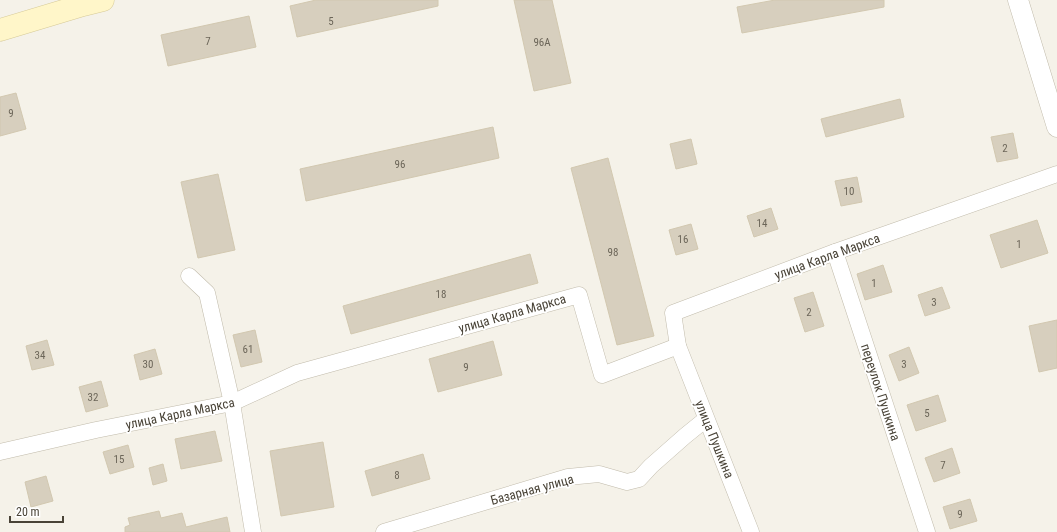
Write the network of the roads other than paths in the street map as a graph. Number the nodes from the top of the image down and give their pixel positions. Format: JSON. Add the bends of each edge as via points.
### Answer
{"nodes":[{"id":1,"x":103,"y":0,"type":"edge"},
{"id":2,"x":1018,"y":0,"type":"edge"},
{"id":3,"x":0,"y":30,"type":"edge"},
{"id":4,"x":1057,"y":127,"type":"edge"},
{"id":5,"x":1057,"y":174,"type":"edge"},
{"id":6,"x":835,"y":252,"type":"junction"},
{"id":7,"x":189,"y":276,"type":"dead end"},
{"id":8,"x":678,"y":346,"type":"junction"},
{"id":9,"x":232,"y":403,"type":"junction"},
{"id":10,"x":706,"y":418,"type":"junction"},
{"id":11,"x":0,"y":452,"type":"edge"},
{"id":12,"x":253,"y":532,"type":"edge"},
{"id":13,"x":384,"y":532,"type":"edge"},
{"id":14,"x":751,"y":532,"type":"edge"},
{"id":15,"x":926,"y":532,"type":"edge"}],
"edges":[{"from":1,"to":3,"type":"main road"},
{"from":2,"to":4,"type":"street"},
{"from":5,"to":6,"type":"street","name":"улица Карла Маркса"},
{"from":6,"to":8,"type":"street","name":"улица Карла Маркса","via":[[673,313]]},
{"from":6,"to":15,"type":"street","name":"переулок Пушкина"},
{"from":7,"to":9,"type":"street","via":[[207,293]]},
{"from":8,"to":9,"type":"street","name":"улица Карла Маркса","via":[[602,375],[579,295],[297,373]]},
{"from":8,"to":10,"type":"street","name":"улица Пушкина"},
{"from":9,"to":11,"type":"street","name":"улица Карла Маркса"},
{"from":9,"to":12,"type":"street"},
{"from":10,"to":13,"type":"street","name":"Базарная улица","via":[[639,479],[627,482],[599,474],[568,477]]},
{"from":10,"to":14,"type":"street","name":"улица Пушкина"}]}
